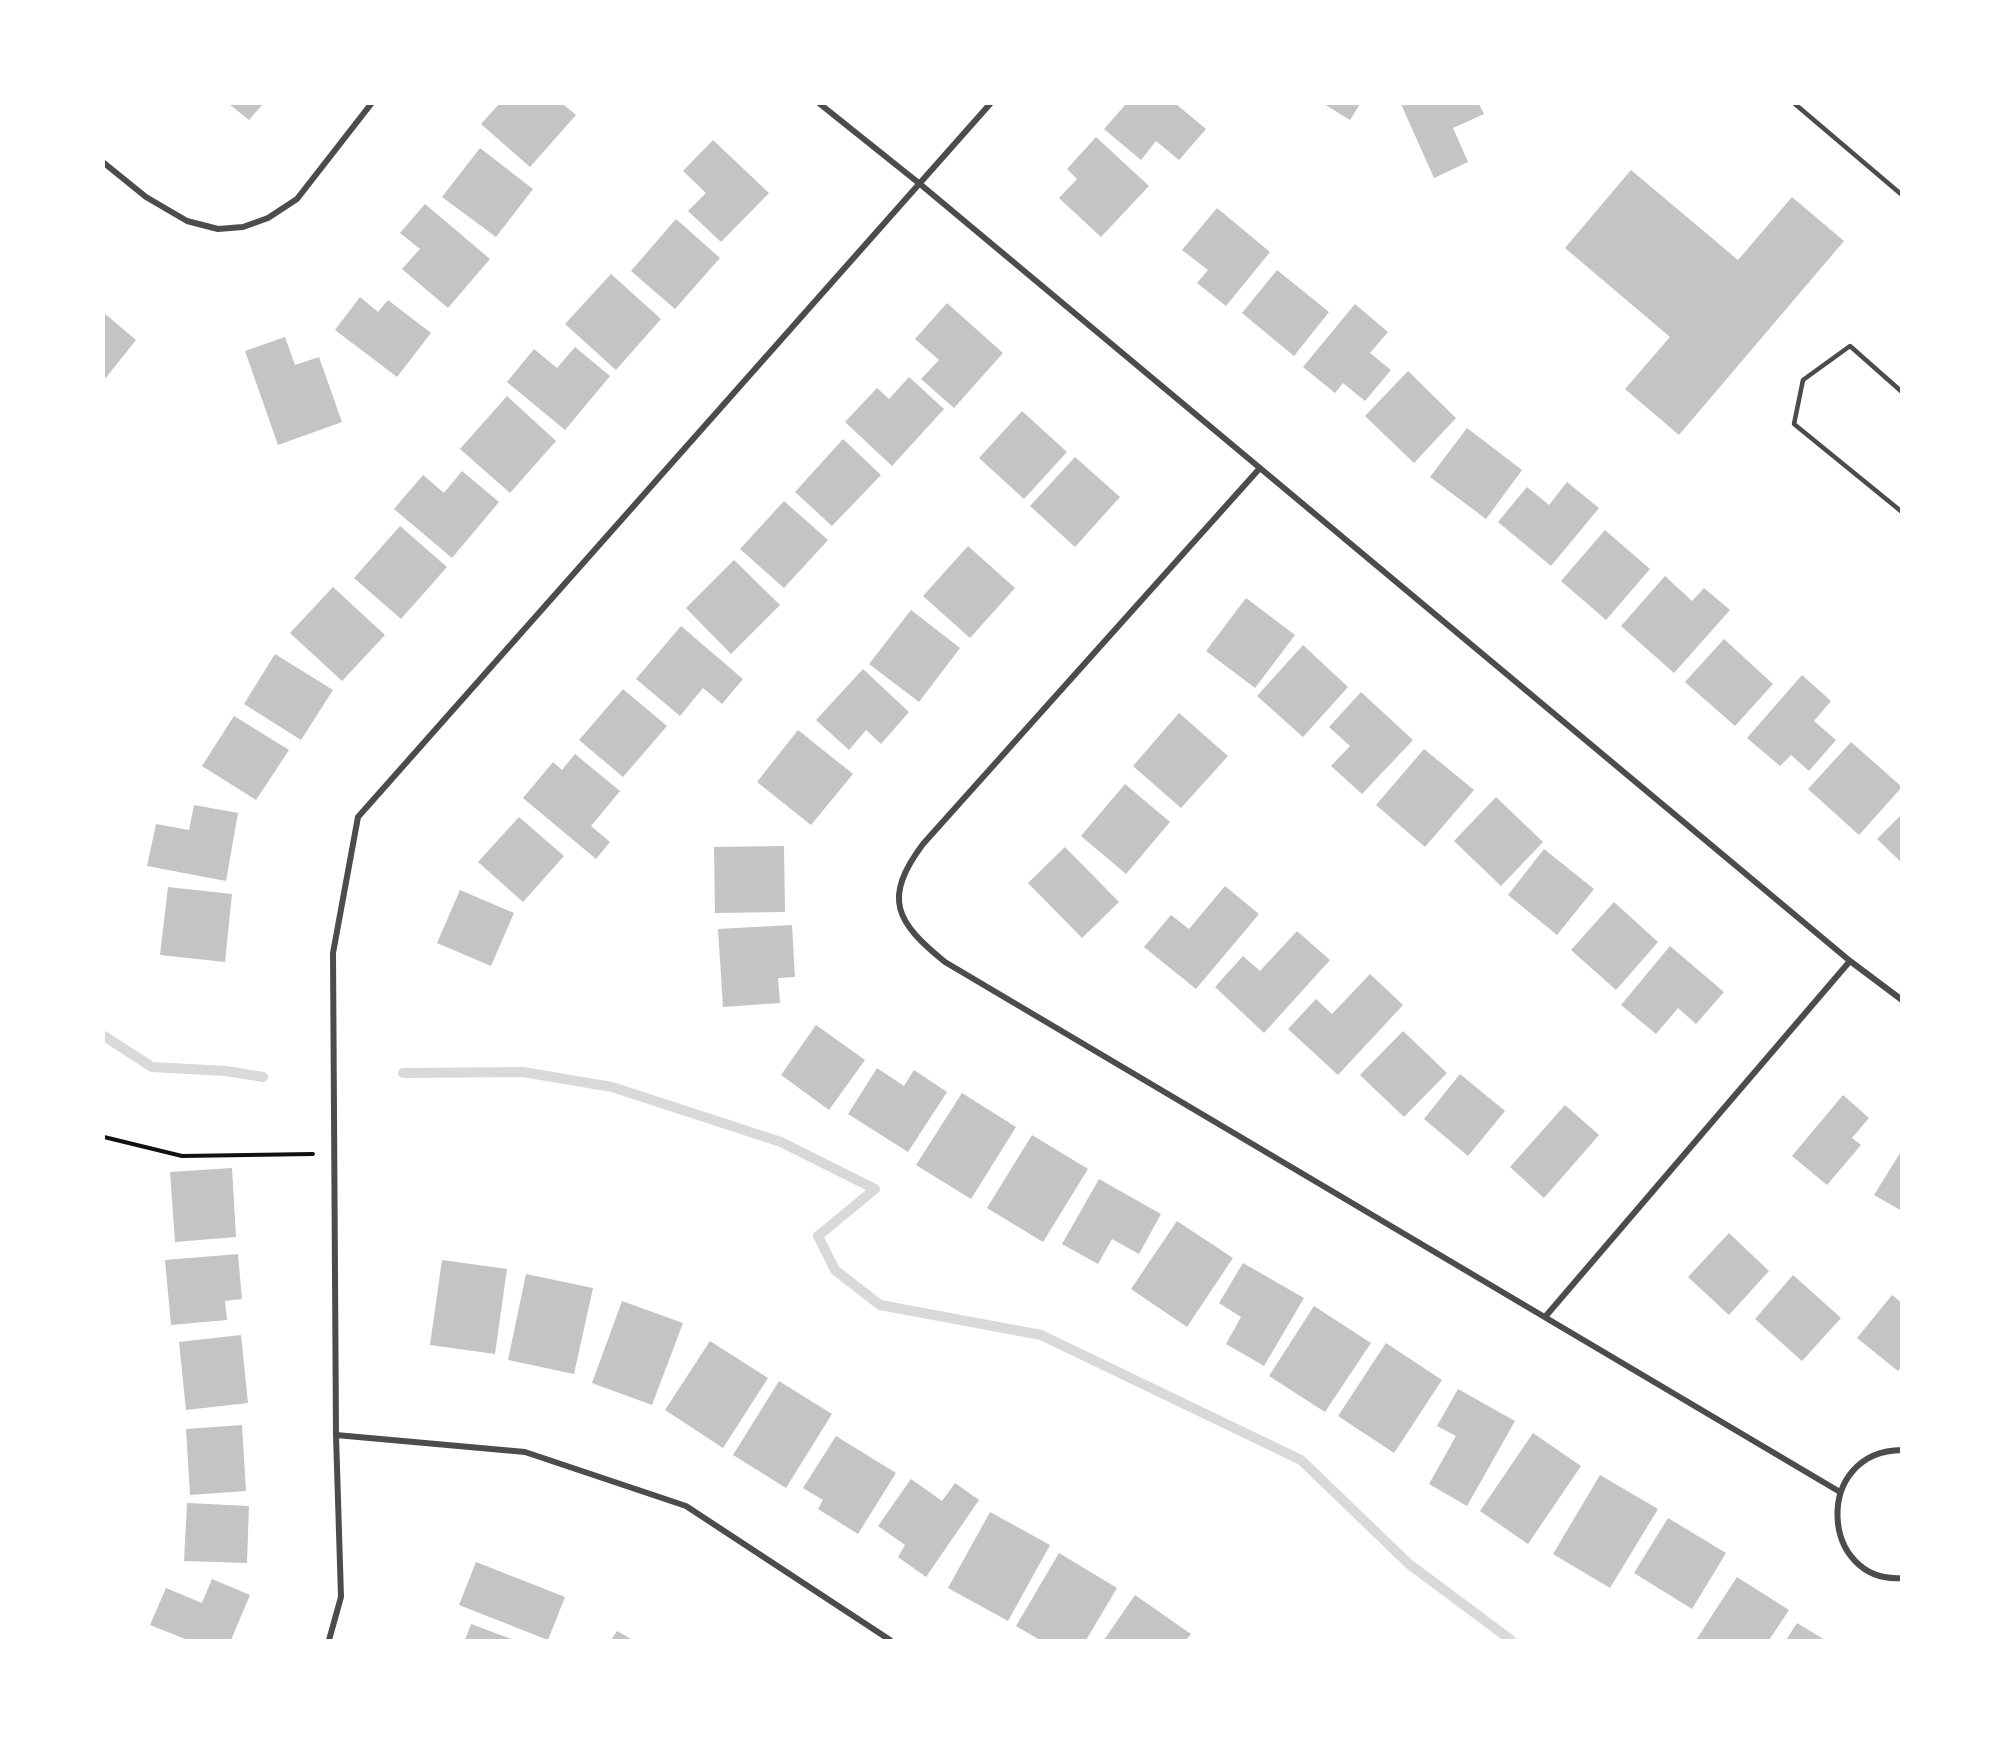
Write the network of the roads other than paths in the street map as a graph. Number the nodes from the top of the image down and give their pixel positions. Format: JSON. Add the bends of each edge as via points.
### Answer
{"nodes":[{"id":1,"x":371,"y":104,"type":"edge"},
{"id":2,"x":820,"y":104,"type":"edge"},
{"id":3,"x":990,"y":104,"type":"edge"},
{"id":4,"x":1796,"y":104,"type":"edge"},
{"id":5,"x":104,"y":163,"type":"edge"},
{"id":6,"x":920,"y":184,"type":"junction"},
{"id":7,"x":1902,"y":195,"type":"edge"},
{"id":8,"x":1902,"y":392,"type":"edge"},
{"id":9,"x":1260,"y":468,"type":"junction"},
{"id":10,"x":1902,"y":512,"type":"edge"},
{"id":11,"x":1850,"y":961,"type":"junction"},
{"id":12,"x":1902,"y":1000,"type":"edge"},
{"id":13,"x":1545,"y":1317,"type":"junction"},
{"id":14,"x":336,"y":1435,"type":"junction"},
{"id":15,"x":1902,"y":1450,"type":"edge"},
{"id":16,"x":1840,"y":1492,"type":"junction"},
{"id":17,"x":1902,"y":1578,"type":"edge"},
{"id":18,"x":329,"y":1641,"type":"edge"},
{"id":19,"x":890,"y":1641,"type":"edge"}],
"edges":[{"from":1,"to":5,"type":"street","via":[[297,199],[268,218],[243,227],[218,229],[187,220],[146,197]]},
{"from":2,"to":6,"type":"street"},
{"from":3,"to":6,"type":"street"},
{"from":4,"to":7,"type":"lane"},
{"from":6,"to":9,"type":"street"},
{"from":6,"to":14,"type":"street","via":[[358,816],[333,953]]},
{"from":8,"to":10,"type":"lane","via":[[1850,346],[1803,380],[1794,424]]},
{"from":9,"to":11,"type":"street"},
{"from":9,"to":13,"type":"street","via":[[923,844],[904,870],[899,894],[902,917],[920,941],[945,962]]},
{"from":11,"to":12,"type":"street"},
{"from":11,"to":13,"type":"street"},
{"from":13,"to":16,"type":"street"},
{"from":14,"to":18,"type":"street","via":[[341,1597]]},
{"from":14,"to":19,"type":"street","via":[[525,1452],[686,1506]]},
{"from":15,"to":16,"type":"street","via":[[1868,1458],[1851,1472]]},
{"from":16,"to":17,"type":"street","via":[[1835,1512],[1838,1532],[1847,1550],[1878,1575]]}]}
